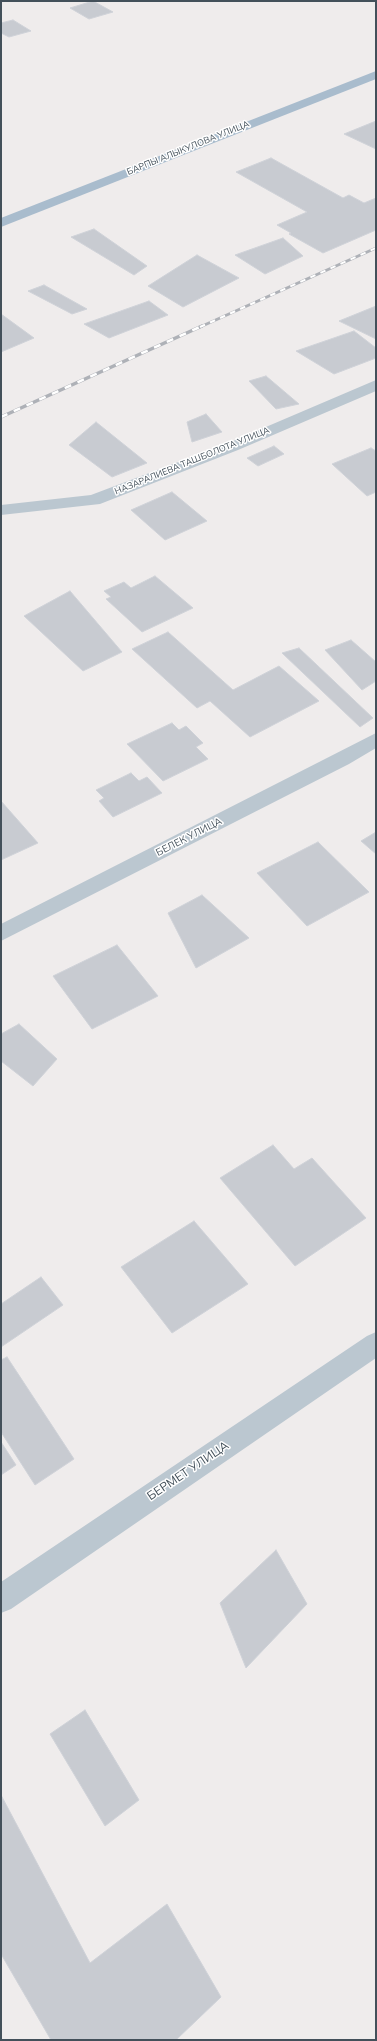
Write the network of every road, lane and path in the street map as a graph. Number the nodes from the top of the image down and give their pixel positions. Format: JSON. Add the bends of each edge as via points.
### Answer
{"nodes":[{"id":1,"x":376,"y":75,"type":"edge"},
{"id":2,"x":1,"y":222,"type":"edge"},
{"id":3,"x":376,"y":385,"type":"edge"},
{"id":4,"x":1,"y":510,"type":"edge"},
{"id":5,"x":376,"y":740,"type":"edge"},
{"id":6,"x":1,"y":933,"type":"edge"},
{"id":7,"x":376,"y":1344,"type":"edge"},
{"id":8,"x":1,"y":1599,"type":"edge"}],
"edges":[{"from":1,"to":2,"type":"main road","name":"БАРПЫ АЛЫКУЛОВА УЛИЦА"},
{"from":3,"to":4,"type":"street","name":"НАЗАРАЛИЕВА ТАШБОЛОТА УЛИЦА","via":[[232,447],[94,500]]},
{"from":5,"to":6,"type":"street","name":"БЕЛЕК УЛИЦА"},
{"from":7,"to":8,"type":"street","name":"БЕРМЕТ УЛИЦА"}]}
